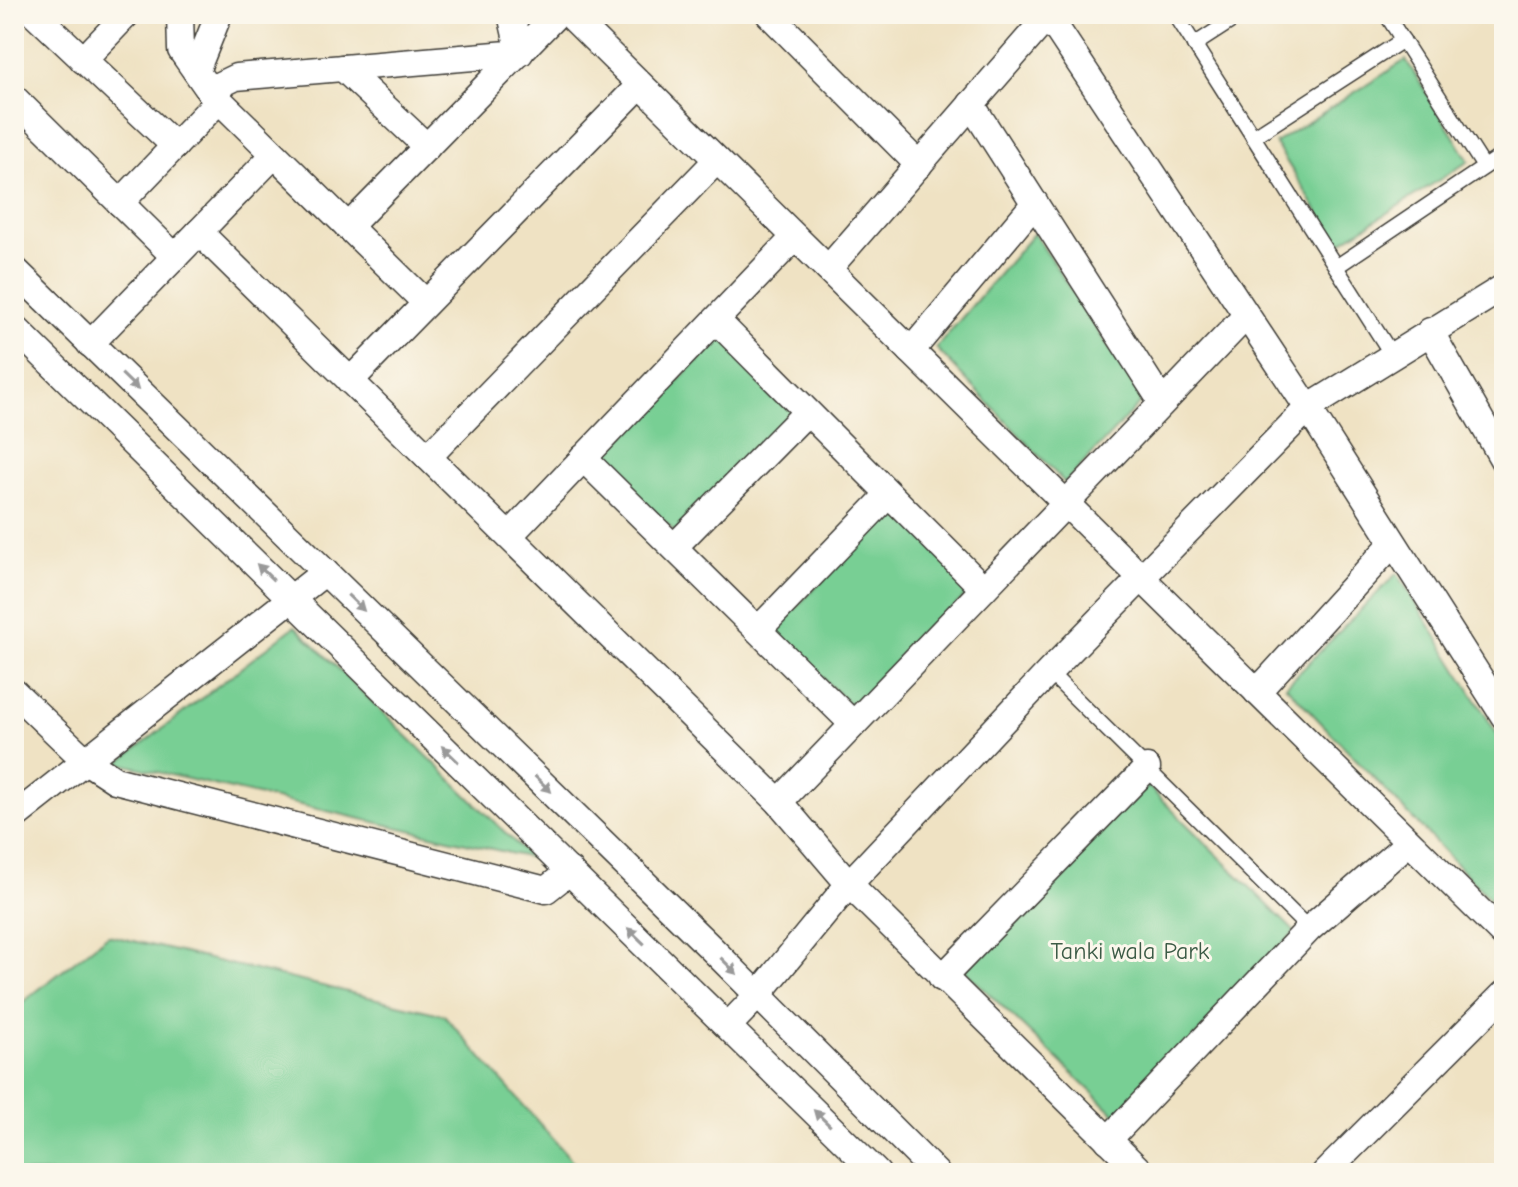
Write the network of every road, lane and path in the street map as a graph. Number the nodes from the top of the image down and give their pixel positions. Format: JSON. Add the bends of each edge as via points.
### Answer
{"nodes":[{"id":1,"x":35,"y":14,"type":"edge"},
{"id":2,"x":127,"y":14,"type":"edge"},
{"id":3,"x":180,"y":14,"type":"edge"},
{"id":4,"x":219,"y":14,"type":"edge"},
{"id":5,"x":511,"y":14,"type":"edge"},
{"id":6,"x":557,"y":14,"type":"edge"},
{"id":7,"x":569,"y":14,"type":"edge"},
{"id":8,"x":769,"y":14,"type":"edge"},
{"id":9,"x":1175,"y":14,"type":"edge"},
{"id":10,"x":1242,"y":14,"type":"edge"},
{"id":11,"x":1386,"y":14,"type":"edge"},
{"id":12,"x":1048,"y":15,"type":"edge"},
{"id":13,"x":1403,"y":40,"type":"junction"},
{"id":14,"x":1194,"y":45,"type":"junction"},
{"id":15,"x":520,"y":53,"type":"junction"},
{"id":16,"x":83,"y":60,"type":"junction"},
{"id":17,"x":343,"y":68,"type":"junction"},
{"id":18,"x":640,"y":85,"type":"junction"},
{"id":19,"x":208,"y":87,"type":"junction"},
{"id":20,"x":14,"y":98,"type":"edge"},
{"id":21,"x":971,"y":104,"type":"junction"},
{"id":22,"x":1253,"y":137,"type":"junction"},
{"id":23,"x":175,"y":146,"type":"junction"},
{"id":24,"x":427,"y":147,"type":"junction"},
{"id":25,"x":1504,"y":154,"type":"edge"},
{"id":26,"x":273,"y":156,"type":"junction"},
{"id":27,"x":717,"y":160,"type":"junction"},
{"id":28,"x":919,"y":165,"type":"junction"},
{"id":29,"x":1484,"y":167,"type":"junction"},
{"id":30,"x":120,"y":203,"type":"junction"},
{"id":31,"x":1035,"y":203,"type":"junction"},
{"id":32,"x":348,"y":227,"type":"junction"},
{"id":33,"x":199,"y":232,"type":"junction"},
{"id":34,"x":795,"y":237,"type":"junction"},
{"id":35,"x":175,"y":257,"type":"junction"},
{"id":36,"x":1336,"y":267,"type":"junction"},
{"id":37,"x":14,"y":269,"type":"edge"},
{"id":38,"x":828,"y":269,"type":"junction"},
{"id":39,"x":1504,"y":287,"type":"edge"},
{"id":40,"x":426,"y":303,"type":"junction"},
{"id":41,"x":1245,"y":317,"type":"junction"},
{"id":42,"x":716,"y":320,"type":"junction"},
{"id":43,"x":14,"y":327,"type":"edge"},
{"id":44,"x":1430,"y":331,"type":"junction"},
{"id":45,"x":90,"y":344,"type":"junction"},
{"id":46,"x":911,"y":351,"type":"junction"},
{"id":47,"x":1392,"y":355,"type":"junction"},
{"id":48,"x":350,"y":381,"type":"junction"},
{"id":49,"x":1162,"y":402,"type":"junction"},
{"id":50,"x":1308,"y":408,"type":"junction"},
{"id":51,"x":807,"y":412,"type":"junction"},
{"id":52,"x":428,"y":457,"type":"junction"},
{"id":53,"x":583,"y":458,"type":"junction"},
{"id":54,"x":1504,"y":461,"type":"edge"},
{"id":55,"x":889,"y":494,"type":"junction"},
{"id":56,"x":1064,"y":502,"type":"junction"},
{"id":57,"x":509,"y":536,"type":"junction"},
{"id":58,"x":1392,"y":544,"type":"junction"},
{"id":59,"x":674,"y":547,"type":"junction"},
{"id":60,"x":325,"y":572,"type":"junction"},
{"id":61,"x":1143,"y":578,"type":"junction"},
{"id":62,"x":983,"y":588,"type":"junction"},
{"id":63,"x":292,"y":599,"type":"junction"},
{"id":64,"x":758,"y":630,"type":"junction"},
{"id":65,"x":1049,"y":672,"type":"junction"},
{"id":66,"x":14,"y":692,"type":"edge"},
{"id":67,"x":1257,"y":692,"type":"junction"},
{"id":68,"x":1504,"y":716,"type":"edge"},
{"id":69,"x":853,"y":724,"type":"junction"},
{"id":70,"x":86,"y":761,"type":"junction"},
{"id":71,"x":1147,"y":768,"type":"junction"},
{"id":72,"x":779,"y":802,"type":"junction"},
{"id":73,"x":14,"y":817,"type":"edge"},
{"id":74,"x":1409,"y":842,"type":"junction"},
{"id":75,"x":570,"y":871,"type":"junction"},
{"id":76,"x":849,"y":884,"type":"junction"},
{"id":77,"x":1309,"y":929,"type":"junction"},
{"id":78,"x":1504,"y":935,"type":"edge"},
{"id":79,"x":942,"y":978,"type":"junction"},
{"id":80,"x":1504,"y":994,"type":"edge"},
{"id":81,"x":758,"y":995,"type":"junction"},
{"id":82,"x":728,"y":1026,"type":"junction"},
{"id":83,"x":1108,"y":1140,"type":"junction"},
{"id":84,"x":877,"y":1173,"type":"edge"},
{"id":85,"x":936,"y":1173,"type":"edge"},
{"id":86,"x":1142,"y":1173,"type":"edge"},
{"id":87,"x":1325,"y":1173,"type":"edge"}],
"edges":[{"from":1,"to":16,"type":"street"},
{"from":2,"to":16,"type":"street"},
{"from":3,"to":19,"type":"street","via":[[181,50]]},
{"from":4,"to":19,"type":"street"},
{"from":5,"to":15,"type":"street"},
{"from":6,"to":15,"type":"street"},
{"from":7,"to":18,"type":"street"},
{"from":8,"to":28,"type":"street"},
{"from":9,"to":14,"type":"lane"},
{"from":10,"to":14,"type":"lane"},
{"from":11,"to":13,"type":"lane"},
{"from":12,"to":21,"type":"street"},
{"from":12,"to":41,"type":"street"},
{"from":13,"to":22,"type":"lane"},
{"from":13,"to":29,"type":"lane"},
{"from":14,"to":22,"type":"lane"},
{"from":15,"to":17,"type":"street"},
{"from":15,"to":24,"type":"street"},
{"from":16,"to":23,"type":"street"},
{"from":17,"to":19,"type":"street","via":[[236,77]]},
{"from":17,"to":24,"type":"street"},
{"from":18,"to":27,"type":"street"},
{"from":18,"to":40,"type":"street"},
{"from":19,"to":23,"type":"street"},
{"from":19,"to":26,"type":"street"},
{"from":20,"to":30,"type":"street"},
{"from":21,"to":28,"type":"street"},
{"from":21,"to":31,"type":"street"},
{"from":22,"to":36,"type":"lane"},
{"from":23,"to":30,"type":"street"},
{"from":24,"to":32,"type":"street"},
{"from":25,"to":29,"type":"lane"},
{"from":26,"to":32,"type":"street"},
{"from":26,"to":33,"type":"street"},
{"from":27,"to":34,"type":"street"},
{"from":27,"to":52,"type":"street"},
{"from":28,"to":38,"type":"street"},
{"from":29,"to":36,"type":"lane"},
{"from":30,"to":35,"type":"street"},
{"from":31,"to":46,"type":"street"},
{"from":31,"to":49,"type":"street"},
{"from":32,"to":40,"type":"street"},
{"from":33,"to":35,"type":"street"},
{"from":33,"to":48,"type":"street"},
{"from":34,"to":38,"type":"street"},
{"from":34,"to":42,"type":"street"},
{"from":35,"to":45,"type":"street"},
{"from":36,"to":47,"type":"lane"},
{"from":37,"to":45,"type":"street"},
{"from":38,"to":46,"type":"street"},
{"from":39,"to":44,"type":"street"},
{"from":40,"to":48,"type":"street"},
{"from":41,"to":49,"type":"street"},
{"from":41,"to":50,"type":"street"},
{"from":42,"to":51,"type":"street"},
{"from":42,"to":53,"type":"street"},
{"from":63,"to":43,"type":"street","one_way":true},
{"from":44,"to":47,"type":"street"},
{"from":44,"to":54,"type":"street"},
{"from":45,"to":60,"type":"street","one_way":true},
{"from":46,"to":56,"type":"street"},
{"from":47,"to":50,"type":"street"},
{"from":48,"to":52,"type":"street"},
{"from":49,"to":56,"type":"street"},
{"from":50,"to":58,"type":"street"},
{"from":50,"to":61,"type":"street"},
{"from":51,"to":55,"type":"street"},
{"from":51,"to":59,"type":"street"},
{"from":52,"to":57,"type":"street"},
{"from":53,"to":57,"type":"street"},
{"from":53,"to":59,"type":"street"},
{"from":55,"to":62,"type":"street"},
{"from":55,"to":64,"type":"street"},
{"from":56,"to":61,"type":"street"},
{"from":56,"to":62,"type":"street"},
{"from":57,"to":72,"type":"street"},
{"from":58,"to":67,"type":"street"},
{"from":58,"to":68,"type":"street"},
{"from":59,"to":64,"type":"street"},
{"from":60,"to":63,"type":"street"},
{"from":60,"to":81,"type":"street","one_way":true},
{"from":61,"to":65,"type":"street"},
{"from":61,"to":67,"type":"street"},
{"from":62,"to":69,"type":"street"},
{"from":63,"to":70,"type":"street"},
{"from":75,"to":63,"type":"street","one_way":true},
{"from":64,"to":69,"type":"street"},
{"from":65,"to":71,"type":"lane"},
{"from":65,"to":76,"type":"street"},
{"from":66,"to":70,"type":"street"},
{"from":67,"to":74,"type":"street"},
{"from":69,"to":72,"type":"street"},
{"from":70,"to":73,"type":"street"},
{"from":70,"to":75,"type":"street","via":[[115,780],[546,890]]},
{"from":71,"to":77,"type":"lane"},
{"from":71,"to":79,"type":"street"},
{"from":72,"to":76,"type":"street"},
{"from":74,"to":77,"type":"street"},
{"from":74,"to":78,"type":"street"},
{"from":82,"to":75,"type":"street","one_way":true},
{"from":76,"to":79,"type":"street"},
{"from":76,"to":81,"type":"street"},
{"from":77,"to":83,"type":"street"},
{"from":79,"to":83,"type":"street"},
{"from":80,"to":87,"type":"street"},
{"from":81,"to":82,"type":"street"},
{"from":81,"to":85,"type":"street"},
{"from":84,"to":82,"type":"street","one_way":true},
{"from":83,"to":86,"type":"street"}]}
